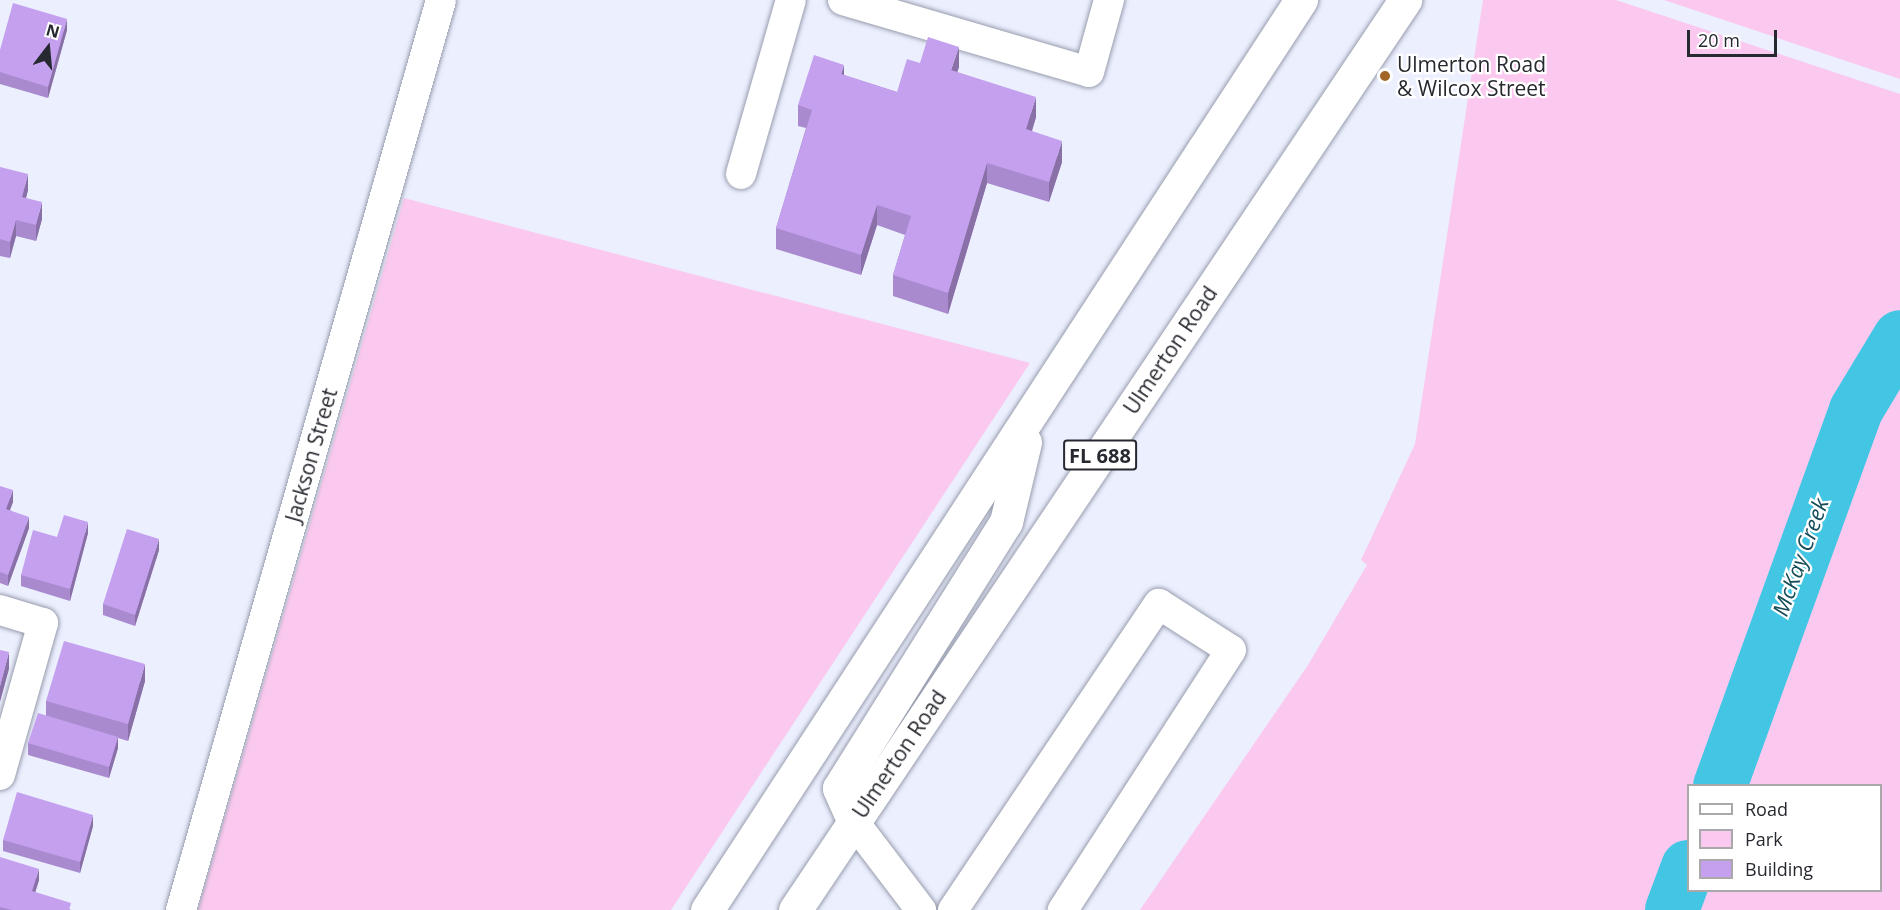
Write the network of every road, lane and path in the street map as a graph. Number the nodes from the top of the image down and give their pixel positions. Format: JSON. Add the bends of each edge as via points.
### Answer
{"nodes":[{"id":1,"x":441,"y":0,"type":"edge"},
{"id":2,"x":791,"y":0,"type":"edge"},
{"id":3,"x":843,"y":0,"type":"edge"},
{"id":4,"x":1109,"y":0,"type":"edge"},
{"id":5,"x":1301,"y":0,"type":"edge"},
{"id":6,"x":1405,"y":0,"type":"edge"},
{"id":7,"x":741,"y":174,"type":"dead end"},
{"id":8,"x":1030,"y":420,"type":"junction"},
{"id":9,"x":0,"y":610,"type":"edge"},
{"id":10,"x":0,"y":775,"type":"edge"},
{"id":11,"x":854,"y":822,"type":"junction"},
{"id":12,"x":181,"y":910,"type":"edge"},
{"id":13,"x":707,"y":910,"type":"edge"},
{"id":14,"x":795,"y":910,"type":"edge"},
{"id":15,"x":921,"y":910,"type":"edge"},
{"id":16,"x":952,"y":910,"type":"edge"},
{"id":17,"x":1063,"y":910,"type":"edge"}],
"edges":[{"from":1,"to":12,"type":"street","name":"Jackson Street"},
{"from":2,"to":7,"type":"street"},
{"from":3,"to":4,"type":"street","via":[[1089,72]]},
{"from":5,"to":8,"type":"main road"},
{"from":6,"to":11,"type":"main road","name":"Ulmerton Road","number":"FL 688"},
{"from":8,"to":11,"type":"main road","via":[[1006,522],[839,788]]},
{"from":8,"to":13,"type":"main road"},
{"from":9,"to":10,"type":"street","via":[[43,623]]},
{"from":11,"to":14,"type":"main road","name":"Ulmerton Road","number":"FL 688"},
{"from":11,"to":15,"type":"street"},
{"from":16,"to":17,"type":"street","via":[[1159,604],[1231,650]]}]}
